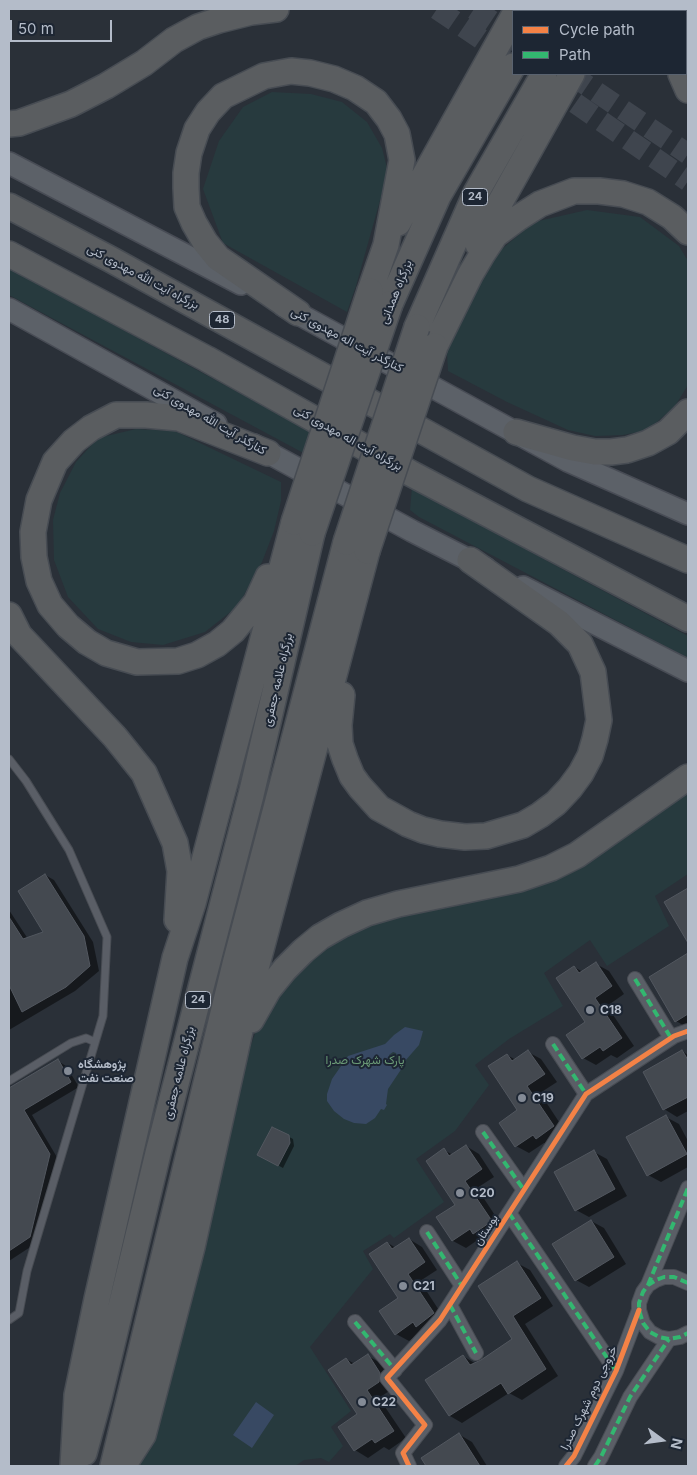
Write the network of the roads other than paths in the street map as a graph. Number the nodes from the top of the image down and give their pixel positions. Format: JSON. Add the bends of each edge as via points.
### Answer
{"nodes":[{"id":1,"x":276,"y":9,"type":"edge"},
{"id":2,"x":512,"y":19,"type":"edge"},
{"id":3,"x":512,"y":68,"type":"edge"},
{"id":4,"x":543,"y":75,"type":"edge"},
{"id":5,"x":571,"y":75,"type":"edge"},
{"id":6,"x":681,"y":75,"type":"edge"},
{"id":7,"x":688,"y":90,"type":"edge"},
{"id":8,"x":9,"y":124,"type":"edge"},
{"id":9,"x":9,"y":162,"type":"edge"},
{"id":10,"x":9,"y":206,"type":"edge"},
{"id":11,"x":688,"y":232,"type":"edge"},
{"id":12,"x":386,"y":245,"type":"junction"},
{"id":13,"x":9,"y":254,"type":"edge"},
{"id":14,"x":380,"y":298,"type":"junction"},
{"id":15,"x":9,"y":309,"type":"edge"},
{"id":16,"x":298,"y":313,"type":"junction"},
{"id":17,"x":434,"y":346,"type":"junction"},
{"id":18,"x":688,"y":412,"type":"edge"},
{"id":19,"x":516,"y":432,"type":"junction"},
{"id":20,"x":268,"y":453,"type":"junction"},
{"id":21,"x":688,"y":514,"type":"edge"},
{"id":22,"x":303,"y":528,"type":"junction"},
{"id":23,"x":356,"y":547,"type":"junction"},
{"id":24,"x":470,"y":560,"type":"junction"},
{"id":25,"x":688,"y":560,"type":"edge"},
{"id":26,"x":354,"y":602,"type":"junction"},
{"id":27,"x":9,"y":615,"type":"edge"},
{"id":28,"x":688,"y":619,"type":"edge"},
{"id":29,"x":688,"y":671,"type":"edge"},
{"id":30,"x":9,"y":759,"type":"edge"},
{"id":31,"x":688,"y":777,"type":"edge"},
{"id":32,"x":175,"y":958,"type":"junction"},
{"id":33,"x":635,"y":980,"type":"dead end"},
{"id":34,"x":688,"y":1031,"type":"edge"},
{"id":35,"x":671,"y":1038,"type":"junction"},
{"id":36,"x":95,"y":1042,"type":"junction"},
{"id":37,"x":553,"y":1044,"type":"dead end"},
{"id":38,"x":234,"y":1064,"type":"junction"},
{"id":39,"x":9,"y":1081,"type":"edge"},
{"id":40,"x":586,"y":1094,"type":"junction"},
{"id":41,"x":483,"y":1132,"type":"dead end"},
{"id":42,"x":688,"y":1188,"type":"edge"},
{"id":43,"x":524,"y":1190,"type":"junction"},
{"id":44,"x":509,"y":1213,"type":"junction"},
{"id":45,"x":428,"y":1232,"type":"dead end"},
{"id":46,"x":688,"y":1283,"type":"edge"},
{"id":47,"x":648,"y":1285,"type":"junction"},
{"id":48,"x":462,"y":1286,"type":"junction"},
{"id":49,"x":450,"y":1305,"type":"junction"},
{"id":50,"x":639,"y":1310,"type":"junction"},
{"id":51,"x":9,"y":1320,"type":"edge"},
{"id":52,"x":355,"y":1322,"type":"dead end"},
{"id":53,"x":688,"y":1333,"type":"edge"},
{"id":54,"x":669,"y":1339,"type":"junction"},
{"id":55,"x":476,"y":1353,"type":"dead end"},
{"id":56,"x":395,"y":1370,"type":"junction"},
{"id":57,"x":616,"y":1371,"type":"junction"},
{"id":58,"x":73,"y":1466,"type":"edge"},
{"id":59,"x":81,"y":1466,"type":"edge"},
{"id":60,"x":113,"y":1466,"type":"edge"},
{"id":61,"x":123,"y":1466,"type":"edge"},
{"id":62,"x":409,"y":1466,"type":"edge"},
{"id":63,"x":566,"y":1466,"type":"edge"},
{"id":64,"x":594,"y":1466,"type":"edge"}],
"edges":[{"from":1,"to":8,"type":"highway","via":[[251,12],[198,28],[174,40],[106,86],[71,104]]},
{"from":2,"to":12,"type":"highway"},
{"from":3,"to":14,"type":"highway","name":"بزرگراه همدانی","number":"24"},
{"from":4,"to":23,"type":"highway","number":"24","bridge":true,"via":[[476,193],[417,327]]},
{"from":5,"to":17,"type":"highway","via":[[483,233]]},
{"from":6,"to":7,"type":"highway"},
{"from":9,"to":16,"type":"main road","name":"کنارگذر آیت اله مهدوی کنی"},
{"from":10,"to":25,"type":"highway","name":"بزرگراه آیت الله مهدوی کنی","number":"48","via":[[528,489]]},
{"from":11,"to":17,"type":"highway","via":[[648,202],[623,194],[574,192],[540,204],[495,235],[470,275]]},
{"from":12,"to":14,"type":"highway"},
{"from":12,"to":16,"type":"highway","via":[[402,160],[397,134],[376,102],[334,79],[291,71],[264,76],[223,96],[197,129],[189,153],[188,207],[205,242],[218,258]]},
{"from":13,"to":28,"type":"highway","name":"بزرگراه آیت اله مهدوی کنی","via":[[207,359],[410,473]]},
{"from":14,"to":22,"type":"highway","bridge":true},
{"from":15,"to":20,"type":"main road","name":"کنارگذر آیت الله مهدوی کنی"},
{"from":16,"to":19,"type":"main road","name":"کنارگذر آیت اله مهدوی کنی"},
{"from":17,"to":23,"type":"highway","bridge":true},
{"from":18,"to":19,"type":"highway","via":[[668,432],[648,443],[611,452],[573,448]]},
{"from":19,"to":21,"type":"main road","name":"کنارگذر آیت اله مهدوی کنی","via":[[568,461]]},
{"from":20,"to":22,"type":"highway","via":[[179,418],[116,415],[91,428],[55,462],[39,500],[34,532],[38,581],[50,606],[68,626],[106,653],[137,662],[178,661],[197,656],[233,631],[256,603]]},
{"from":20,"to":24,"type":"main road","name":"کنارگذر آیت الله مهدوی کنی"},
{"from":22,"to":32,"type":"highway"},
{"from":22,"to":59,"type":"highway","name":"بزرگراه علامه جعفری","number":"24","via":[[251,795]]},
{"from":23,"to":26,"type":"highway"},
{"from":23,"to":60,"type":"highway","number":"24","via":[[235,964]]},
{"from":24,"to":26,"type":"highway","via":[[559,623],[580,644],[593,672],[599,720],[590,756],[581,773],[556,803],[523,825],[486,836],[465,837],[432,832],[408,824],[379,808],[360,788],[345,759],[339,725]]},
{"from":24,"to":29,"type":"main road"},
{"from":26,"to":38,"type":"highway","via":[[243,1017]]},
{"from":27,"to":32,"type":"highway","via":[[19,635],[144,773],[175,843],[180,871]]},
{"from":30,"to":36,"type":"lane","via":[[70,850],[107,937],[103,1016]]},
{"from":31,"to":38,"type":"highway","via":[[585,850],[552,868],[519,879],[390,906],[367,913],[320,937],[268,990],[250,1023]]},
{"from":32,"to":58,"type":"highway","via":[[81,1376]]},
{"from":33,"to":35,"type":"street"},
{"from":34,"to":35,"type":"street","name":"بوستان"},
{"from":35,"to":40,"type":"street","name":"بوستان"},
{"from":36,"to":39,"type":"lane","via":[[86,1038],[71,1043]]},
{"from":36,"to":51,"type":"lane","via":[[27,1271],[19,1313]]},
{"from":37,"to":40,"type":"street"},
{"from":38,"to":61,"type":"highway","via":[[192,1246],[142,1435]]},
{"from":40,"to":43,"type":"street","name":"بوستان"},
{"from":41,"to":43,"type":"street"},
{"from":42,"to":47,"type":"street","name":"خروجی دوم شهرک صدرا"},
{"from":43,"to":44,"type":"street","name":"بوستان"},
{"from":44,"to":48,"type":"street","name":"بوستان"},
{"from":44,"to":57,"type":"street"},
{"from":45,"to":48,"type":"street"},
{"from":46,"to":47,"type":"street","via":[[664,1277]]},
{"from":47,"to":50,"type":"street","name":"خروجی دوم شهرک صدرا","via":[[642,1292]]},
{"from":48,"to":49,"type":"street","name":"بوستان"},
{"from":49,"to":55,"type":"street"},
{"from":49,"to":56,"type":"street","name":"بوستان"},
{"from":50,"to":54,"type":"street","via":[[643,1324],[650,1332]]},
{"from":50,"to":57,"type":"street","name":"خروجی دوم شهرک صدرا"},
{"from":52,"to":56,"type":"street"},
{"from":53,"to":54,"type":"street"},
{"from":54,"to":64,"type":"street","via":[[630,1397]]},
{"from":56,"to":62,"type":"street","via":[[386,1378],[425,1425],[404,1453]]},
{"from":57,"to":63,"type":"street","name":"خروجی دوم شهرک صدرا"}]}
